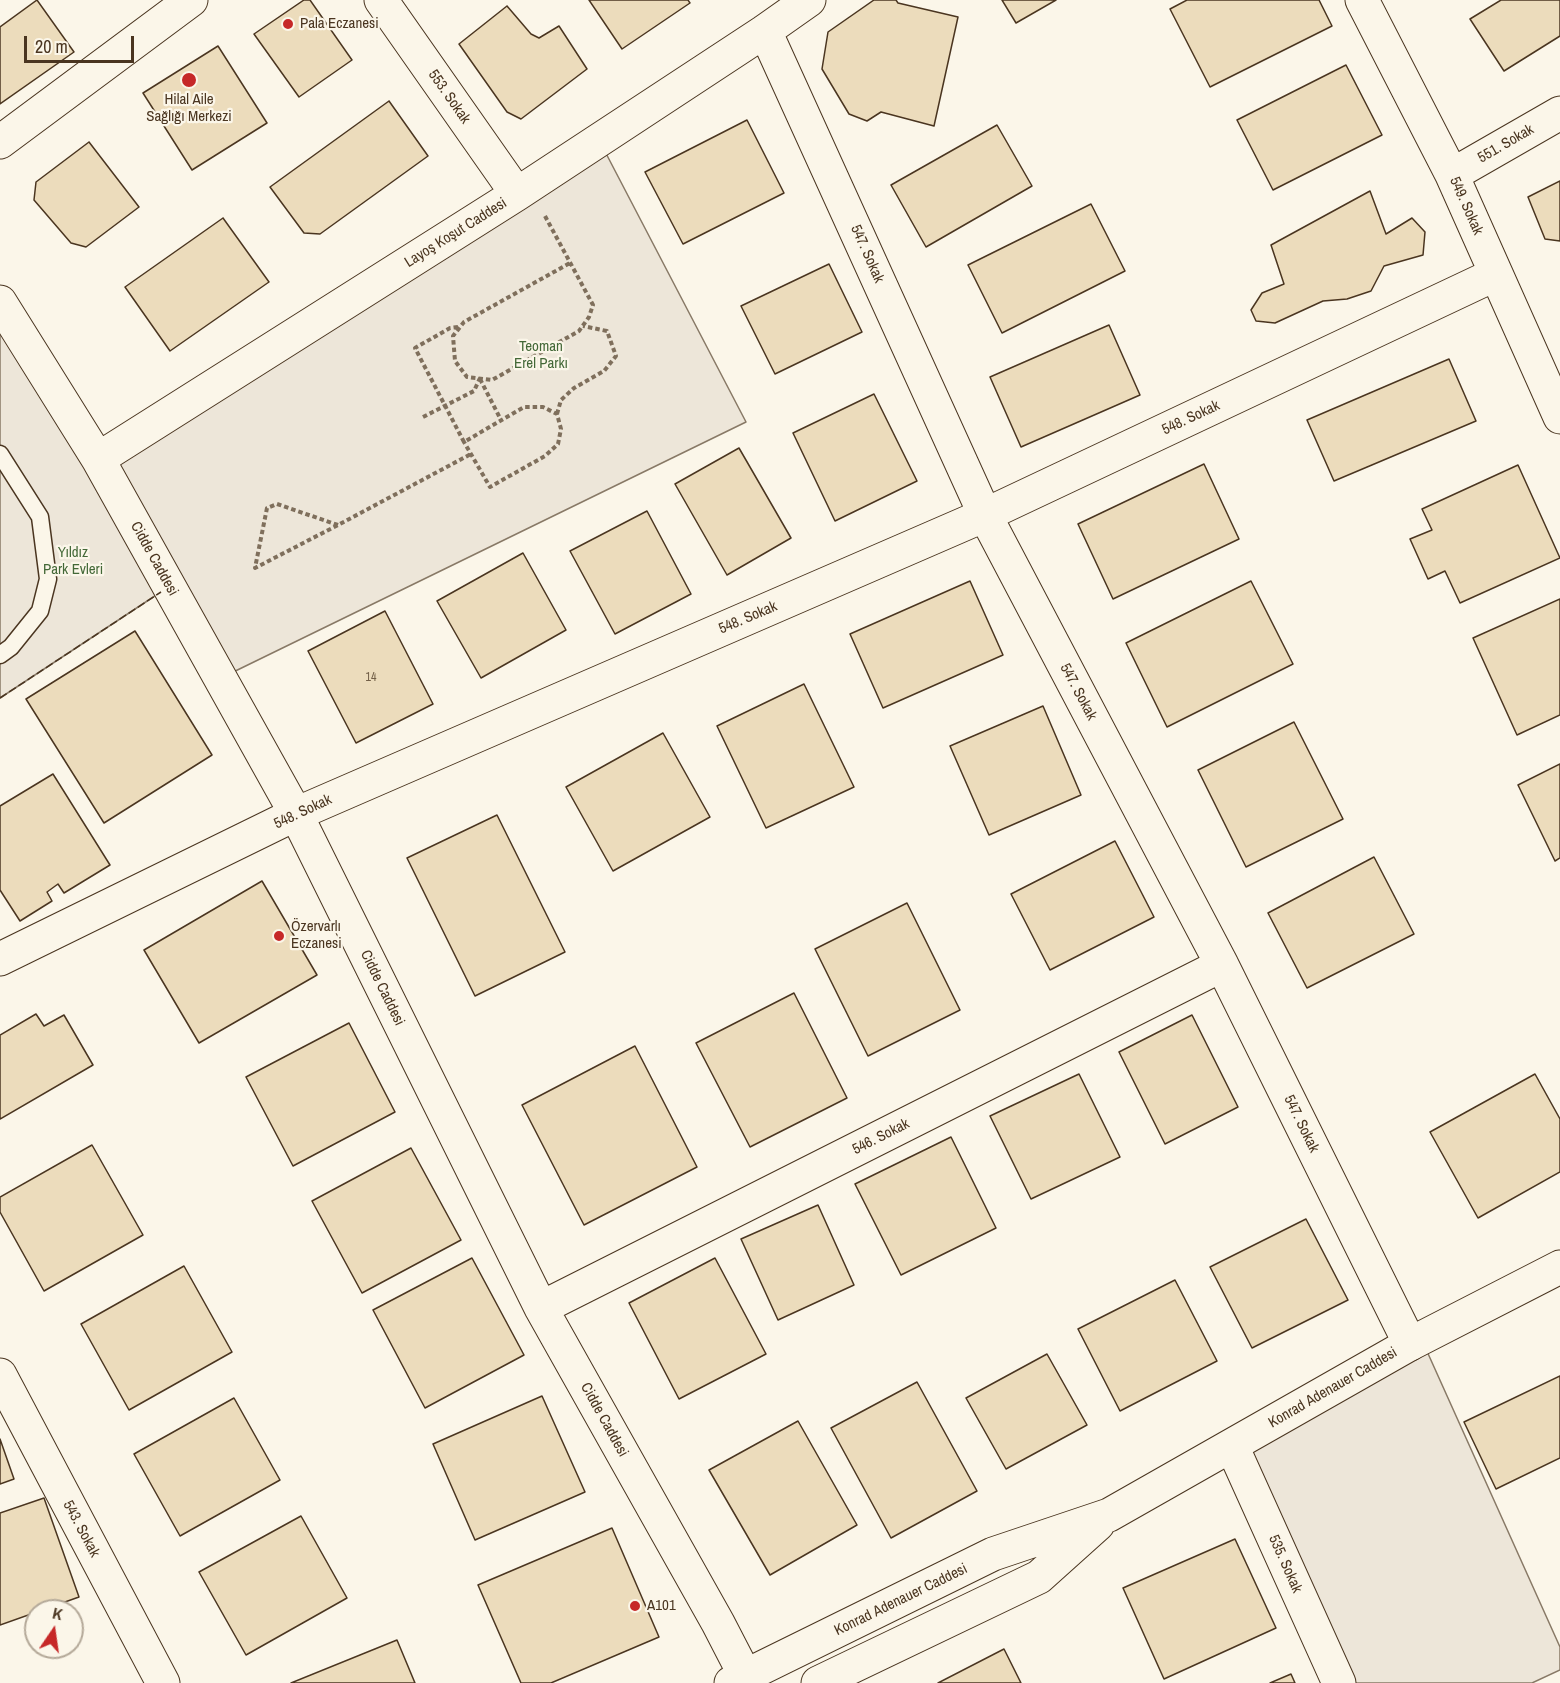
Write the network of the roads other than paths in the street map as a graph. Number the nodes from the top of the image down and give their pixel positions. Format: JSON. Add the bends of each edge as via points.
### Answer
{"nodes":[{"id":1,"x":191,"y":0,"type":"edge"},
{"id":2,"x":381,"y":0,"type":"edge"},
{"id":3,"x":809,"y":0,"type":"edge"},
{"id":4,"x":1362,"y":0,"type":"edge"},
{"id":5,"x":765,"y":31,"type":"junction"},
{"id":6,"x":1560,"y":113,"type":"edge"},
{"id":7,"x":0,"y":142,"type":"edge"},
{"id":8,"x":1452,"y":175,"type":"junction"},
{"id":9,"x":523,"y":190,"type":"junction"},
{"id":10,"x":1496,"y":274,"type":"junction"},
{"id":11,"x":0,"y":302,"type":"edge"},
{"id":12,"x":1560,"y":417,"type":"edge"},
{"id":13,"x":0,"y":454,"type":"edge"},
{"id":14,"x":98,"y":459,"type":"junction"},
{"id":15,"x":985,"y":515,"type":"junction"},
{"id":16,"x":0,"y":655,"type":"edge"},
{"id":17,"x":296,"y":814,"type":"junction"},
{"id":18,"x":0,"y":959,"type":"edge"},
{"id":19,"x":1222,"y":965,"type":"junction"},
{"id":20,"x":1560,"y":1267,"type":"edge"},
{"id":21,"x":541,"y":1308,"type":"junction"},
{"id":22,"x":1410,"y":1344,"type":"junction"},
{"id":23,"x":0,"y":1375,"type":"edge"},
{"id":24,"x":1232,"y":1446,"type":"junction"},
{"id":25,"x":1109,"y":1515,"type":"junction"},
{"id":26,"x":742,"y":1681,"type":"edge"},
{"id":27,"x":163,"y":1683,"type":"edge"},
{"id":28,"x":818,"y":1683,"type":"edge"},
{"id":29,"x":1339,"y":1683,"type":"edge"}],
"edges":[{"from":1,"to":7,"type":"street"},
{"from":2,"to":9,"type":"street","name":"553. Sokak"},
{"from":3,"to":5,"type":"street","name":"Layoş Koşut Caddesi"},
{"from":4,"to":8,"type":"street","name":"549. Sokak"},
{"from":5,"to":9,"type":"street","name":"Layoş Koşut Caddesi"},
{"from":5,"to":15,"type":"street","name":"547. Sokak"},
{"from":6,"to":8,"type":"street","name":"551. Sokak"},
{"from":8,"to":10,"type":"street","name":"549. Sokak"},
{"from":9,"to":14,"type":"street","name":"Layoş Koşut Caddesi"},
{"from":10,"to":12,"type":"street","name":"549. Sokak"},
{"from":10,"to":15,"type":"street","name":"548. Sokak"},
{"from":11,"to":14,"type":"street","name":"Cidde Caddesi"},
{"from":13,"to":16,"type":"lane","via":[[40,517],[48,579],[40,611]]},
{"from":14,"to":17,"type":"street","name":"Cidde Caddesi"},
{"from":15,"to":17,"type":"street","name":"548. Sokak"},
{"from":15,"to":19,"type":"street","name":"547. Sokak"},
{"from":17,"to":18,"type":"street","name":"548. Sokak"},
{"from":17,"to":21,"type":"street","name":"Cidde Caddesi"},
{"from":19,"to":21,"type":"street","name":"546. Sokak"},
{"from":19,"to":22,"type":"street","name":"547. Sokak"},
{"from":20,"to":22,"type":"street","name":"Konrad Adenauer Caddesi"},
{"from":21,"to":26,"type":"street","name":"Cidde Caddesi","via":[[718,1623]]},
{"from":22,"to":24,"type":"street","name":"Konrad Adenauer Caddesi"},
{"from":23,"to":27,"type":"street","name":"543. Sokak"},
{"from":24,"to":25,"type":"street","name":"Konrad Adenauer Caddesi"},
{"from":24,"to":29,"type":"street","name":"535. Sokak"},
{"from":25,"to":26,"type":"street","name":"Konrad Adenauer Caddesi","via":[[993,1554]]},
{"from":25,"to":28,"type":"street","name":"Konrad Adenauer Caddesi","via":[[1039,1577]]}]}
